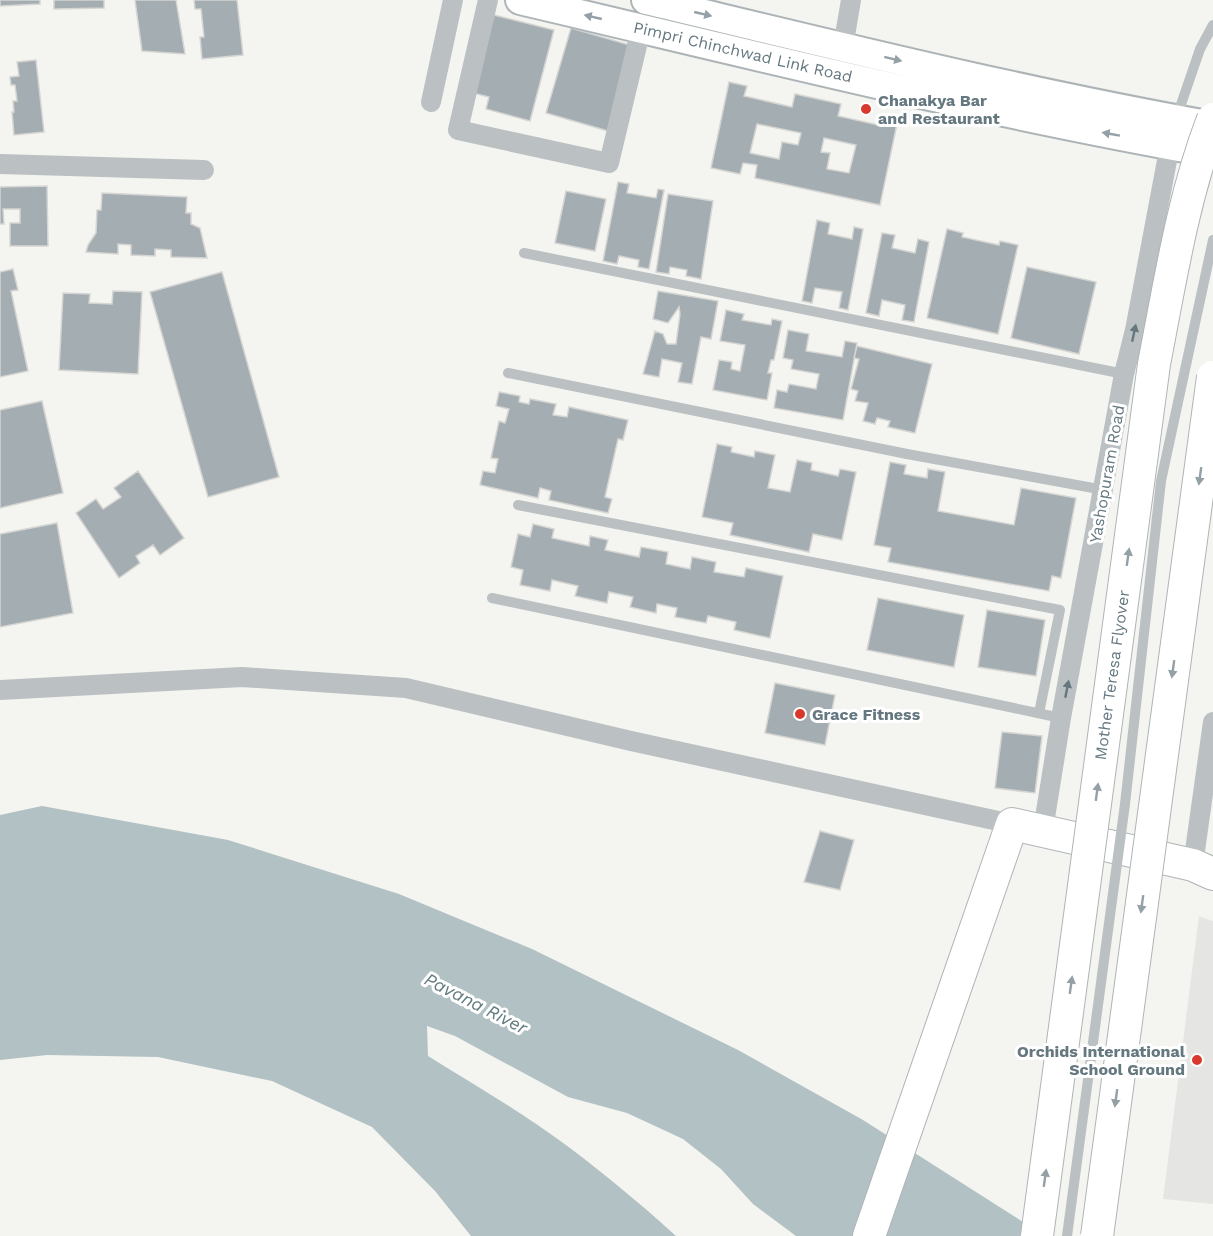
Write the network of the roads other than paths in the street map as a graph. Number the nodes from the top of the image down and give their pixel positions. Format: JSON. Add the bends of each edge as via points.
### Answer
{"nodes":[{"id":1,"x":453,"y":0,"type":"edge"},
{"id":2,"x":489,"y":0,"type":"edge"},
{"id":3,"x":520,"y":0,"type":"edge"},
{"id":4,"x":646,"y":0,"type":"edge"},
{"id":5,"x":851,"y":0,"type":"edge"},
{"id":6,"x":1213,"y":25,"type":"edge"},
{"id":7,"x":641,"y":29,"type":"junction"},
{"id":8,"x":844,"y":48,"type":"junction"},
{"id":9,"x":837,"y":75,"type":"junction"},
{"id":10,"x":431,"y":102,"type":"dead end"},
{"id":11,"x":1213,"y":119,"type":"edge"},
{"id":12,"x":1213,"y":126,"type":"edge"},
{"id":13,"x":1172,"y":132,"type":"junction"},
{"id":14,"x":1213,"y":153,"type":"edge"},
{"id":15,"x":0,"y":164,"type":"edge"},
{"id":16,"x":204,"y":170,"type":"dead end"},
{"id":17,"x":1213,"y":240,"type":"edge"},
{"id":18,"x":524,"y":253,"type":"dead end"},
{"id":19,"x":508,"y":373,"type":"dead end"},
{"id":20,"x":1124,"y":374,"type":"junction"},
{"id":21,"x":1213,"y":377,"type":"edge"},
{"id":22,"x":1104,"y":490,"type":"junction"},
{"id":23,"x":518,"y":505,"type":"dead end"},
{"id":24,"x":492,"y":598,"type":"dead end"},
{"id":25,"x":0,"y":690,"type":"edge"},
{"id":26,"x":1039,"y":713,"type":"junction"},
{"id":27,"x":1061,"y":718,"type":"junction"},
{"id":28,"x":1213,"y":722,"type":"edge"},
{"id":29,"x":1012,"y":824,"type":"junction"},
{"id":30,"x":1043,"y":830,"type":"junction"},
{"id":31,"x":1203,"y":869,"type":"edge"},
{"id":32,"x":869,"y":1236,"type":"edge"},
{"id":33,"x":1037,"y":1236,"type":"edge"},
{"id":34,"x":1067,"y":1236,"type":"edge"},
{"id":35,"x":1097,"y":1236,"type":"edge"}],
"edges":[{"from":1,"to":10,"type":"street"},
{"from":2,"to":7,"type":"street","via":[[458,130],[609,163]]},
{"from":7,"to":3,"type":"main road","name":"Pimpri Chinchwad Link Road","one_way":true},
{"from":4,"to":8,"type":"main road","name":"Pimpri Chinchwad Link Road","one_way":true},
{"from":5,"to":8,"type":"street"},
{"from":6,"to":13,"type":"lane","via":[[1200,49]]},
{"from":7,"to":9,"type":"main road","name":"Pimpri Chinchwad Link Road"},
{"from":8,"to":9,"type":"street"},
{"from":8,"to":13,"type":"main road","name":"Pimpri Chinchwad Link Road","one_way":true,"via":[[1102,106]]},
{"from":13,"to":9,"type":"main road","name":"Pimpri Chinchwad Link Road","one_way":true,"via":[[1096,132]]},
{"from":33,"to":11,"type":"main road","name":"Mother Teresa Flyover","one_way":true,"bridge":true,"via":[[1154,364],[1171,274],[1201,151]]},
{"from":12,"to":13,"type":"main road","name":"Pimpri Chinchwad Link Road"},
{"from":13,"to":14,"type":"main road","name":"Pimpri Chinchwad Link Road"},
{"from":20,"to":13,"type":"street","name":"Yashopuram Road","one_way":true},
{"from":15,"to":16,"type":"street"},
{"from":17,"to":34,"type":"lane","bridge":true,"via":[[1161,481],[1125,804]]},
{"from":18,"to":20,"type":"lane"},
{"from":19,"to":22,"type":"lane"},
{"from":20,"to":22,"type":"street","name":"Yashopuram Road"},
{"from":21,"to":35,"type":"main road","one_way":true,"bridge":true},
{"from":27,"to":22,"type":"street","name":"Yashopuram Road","one_way":true},
{"from":23,"to":26,"type":"lane","via":[[1060,610]]},
{"from":24,"to":26,"type":"lane"},
{"from":25,"to":29,"type":"street","via":[[242,677],[406,688]]},
{"from":26,"to":27,"type":"lane"},
{"from":27,"to":30,"type":"street","name":"Yashopuram Road"},
{"from":28,"to":31,"type":"street"},
{"from":29,"to":30,"type":"main road"},
{"from":29,"to":32,"type":"main road"},
{"from":30,"to":31,"type":"main road"}]}
